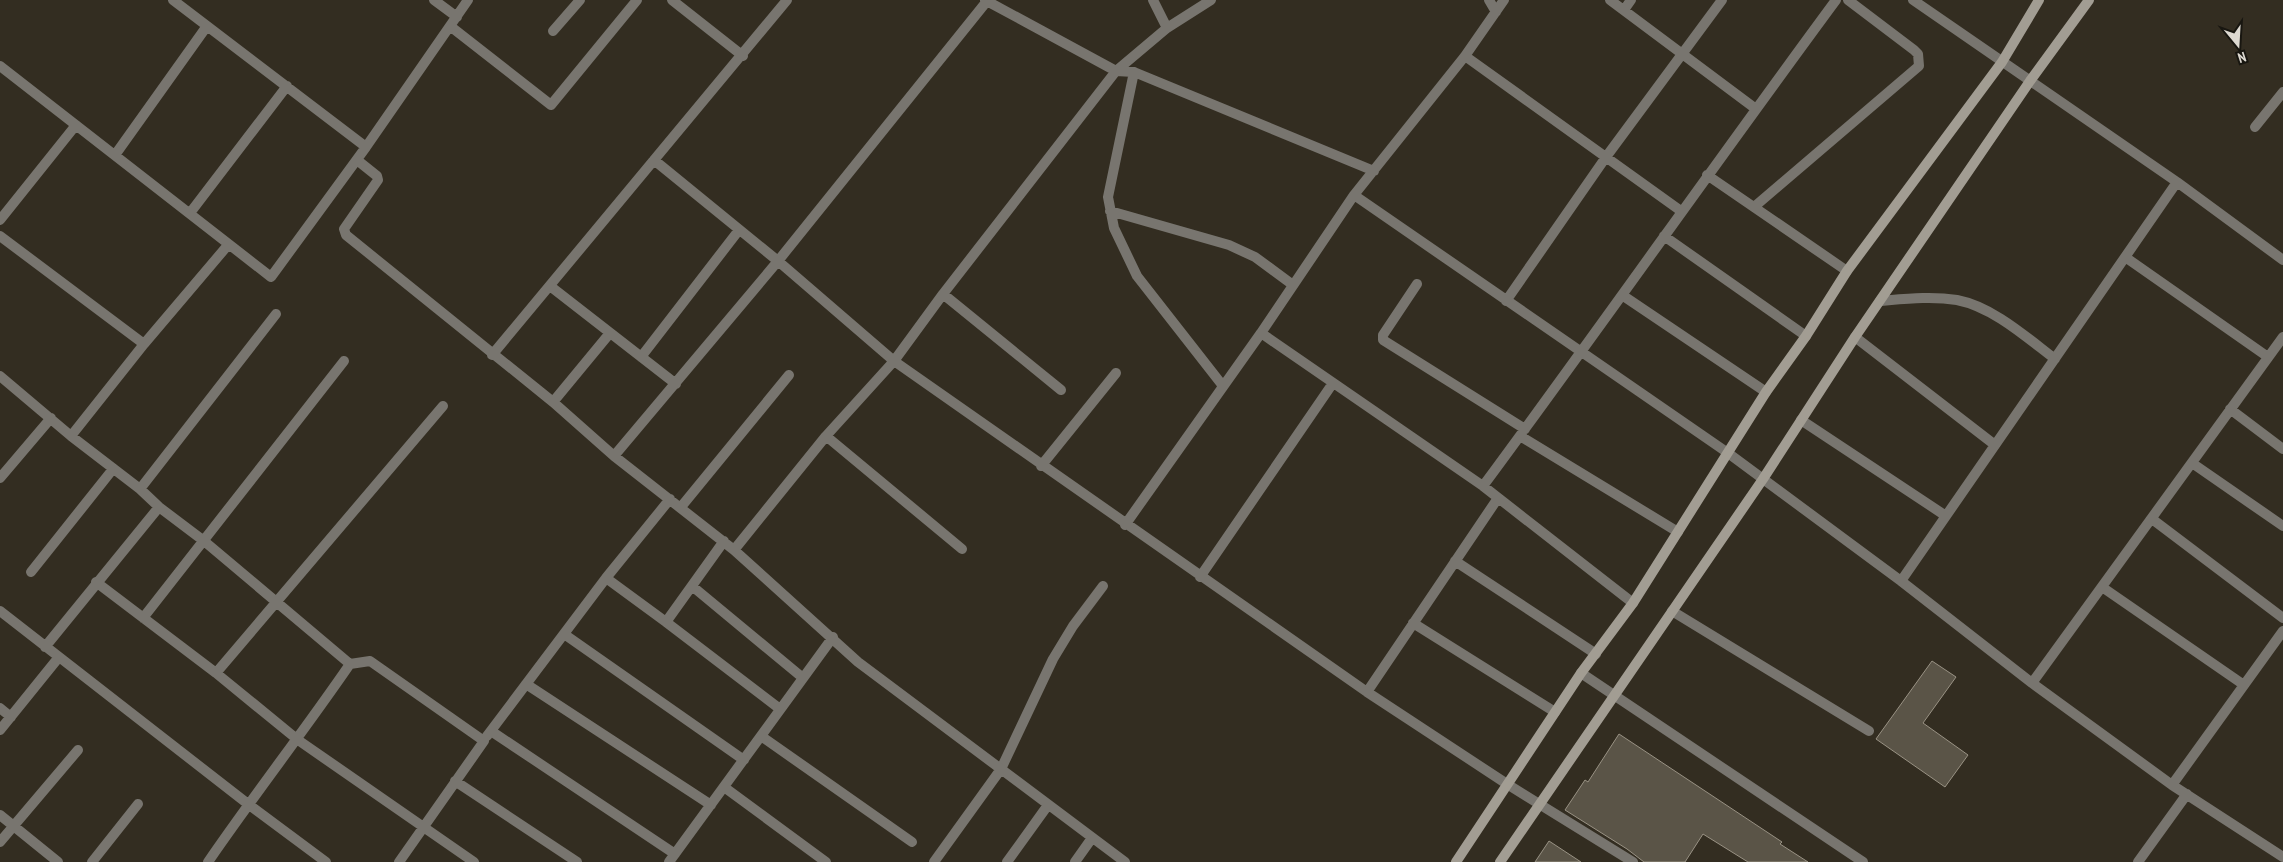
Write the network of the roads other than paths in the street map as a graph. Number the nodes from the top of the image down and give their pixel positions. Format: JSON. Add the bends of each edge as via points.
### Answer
{"nodes":[{"id":1,"x":173,"y":0,"type":"edge"},
{"id":2,"x":434,"y":0,"type":"edge"},
{"id":3,"x":468,"y":0,"type":"edge"},
{"id":4,"x":580,"y":0,"type":"edge"},
{"id":5,"x":637,"y":0,"type":"edge"},
{"id":6,"x":672,"y":0,"type":"edge"},
{"id":7,"x":787,"y":0,"type":"edge"},
{"id":8,"x":1153,"y":0,"type":"edge"},
{"id":9,"x":1211,"y":0,"type":"edge"},
{"id":10,"x":1489,"y":0,"type":"edge"},
{"id":11,"x":1504,"y":0,"type":"edge"},
{"id":12,"x":1610,"y":0,"type":"edge"},
{"id":13,"x":1631,"y":0,"type":"edge"},
{"id":14,"x":1722,"y":0,"type":"edge"},
{"id":15,"x":1836,"y":0,"type":"edge"},
{"id":16,"x":1848,"y":0,"type":"edge"},
{"id":17,"x":1913,"y":0,"type":"edge"},
{"id":18,"x":2039,"y":0,"type":"edge"},
{"id":19,"x":2088,"y":0,"type":"edge"},
{"id":20,"x":986,"y":1,"type":"edge"},
{"id":21,"x":1624,"y":10,"type":"junction"},
{"id":22,"x":1496,"y":12,"type":"junction"},
{"id":23,"x":457,"y":17,"type":"junction"},
{"id":24,"x":207,"y":26,"type":"junction"},
{"id":25,"x":450,"y":26,"type":"junction"},
{"id":26,"x":1168,"y":28,"type":"junction"},
{"id":27,"x":553,"y":31,"type":"dead end"},
{"id":28,"x":1683,"y":55,"type":"junction"},
{"id":29,"x":743,"y":56,"type":"junction"},
{"id":30,"x":1464,"y":56,"type":"junction"},
{"id":31,"x":2002,"y":62,"type":"junction"},
{"id":32,"x":0,"y":66,"type":"edge"},
{"id":33,"x":1116,"y":71,"type":"junction"},
{"id":34,"x":1134,"y":72,"type":"junction"},
{"id":35,"x":2030,"y":81,"type":"junction"},
{"id":36,"x":287,"y":86,"type":"junction"},
{"id":37,"x":2283,"y":92,"type":"edge"},
{"id":38,"x":1756,"y":109,"type":"junction"},
{"id":39,"x":76,"y":125,"type":"junction"},
{"id":40,"x":2255,"y":126,"type":"dead end"},
{"id":41,"x":366,"y":147,"type":"junction"},
{"id":42,"x":115,"y":155,"type":"junction"},
{"id":43,"x":1606,"y":157,"type":"junction"},
{"id":44,"x":357,"y":160,"type":"junction"},
{"id":45,"x":654,"y":160,"type":"junction"},
{"id":46,"x":1374,"y":171,"type":"junction"},
{"id":47,"x":1707,"y":175,"type":"junction"},
{"id":48,"x":2177,"y":182,"type":"junction"},
{"id":49,"x":1354,"y":195,"type":"junction"},
{"id":50,"x":1754,"y":207,"type":"junction"},
{"id":51,"x":1110,"y":211,"type":"junction"},
{"id":52,"x":1681,"y":211,"type":"junction"},
{"id":53,"x":190,"y":213,"type":"junction"},
{"id":54,"x":0,"y":220,"type":"edge"},
{"id":55,"x":739,"y":230,"type":"junction"},
{"id":56,"x":0,"y":236,"type":"edge"},
{"id":57,"x":1664,"y":236,"type":"junction"},
{"id":58,"x":228,"y":244,"type":"junction"},
{"id":59,"x":2125,"y":257,"type":"junction"},
{"id":60,"x":2283,"y":260,"type":"edge"},
{"id":61,"x":778,"y":261,"type":"junction"},
{"id":62,"x":1847,"y":271,"type":"junction"},
{"id":63,"x":1417,"y":284,"type":"dead end"},
{"id":64,"x":1293,"y":285,"type":"junction"},
{"id":65,"x":550,"y":286,"type":"junction"},
{"id":66,"x":943,"y":294,"type":"junction"},
{"id":67,"x":1622,"y":295,"type":"junction"},
{"id":68,"x":1506,"y":301,"type":"junction"},
{"id":69,"x":1880,"y":301,"type":"junction"},
{"id":70,"x":276,"y":314,"type":"dead end"},
{"id":71,"x":610,"y":333,"type":"junction"},
{"id":72,"x":1260,"y":333,"type":"junction"},
{"id":73,"x":1806,"y":336,"type":"junction"},
{"id":74,"x":1855,"y":337,"type":"junction"},
{"id":75,"x":2283,"y":337,"type":"edge"},
{"id":76,"x":144,"y":344,"type":"junction"},
{"id":77,"x":1581,"y":353,"type":"junction"},
{"id":78,"x":492,"y":355,"type":"junction"},
{"id":79,"x":641,"y":357,"type":"junction"},
{"id":80,"x":2268,"y":357,"type":"junction"},
{"id":81,"x":2055,"y":358,"type":"junction"},
{"id":82,"x":344,"y":361,"type":"dead end"},
{"id":83,"x":894,"y":361,"type":"junction"},
{"id":84,"x":1116,"y":373,"type":"dead end"},
{"id":85,"x":789,"y":374,"type":"dead end"},
{"id":86,"x":0,"y":376,"type":"edge"},
{"id":87,"x":1333,"y":383,"type":"junction"},
{"id":88,"x":676,"y":384,"type":"junction"},
{"id":89,"x":1223,"y":386,"type":"junction"},
{"id":90,"x":1061,"y":390,"type":"dead end"},
{"id":91,"x":1766,"y":392,"type":"junction"},
{"id":92,"x":552,"y":402,"type":"junction"},
{"id":93,"x":443,"y":406,"type":"dead end"},
{"id":94,"x":2230,"y":410,"type":"junction"},
{"id":95,"x":51,"y":418,"type":"junction"},
{"id":96,"x":1801,"y":420,"type":"junction"},
{"id":97,"x":1523,"y":432,"type":"junction"},
{"id":98,"x":71,"y":436,"type":"junction"},
{"id":99,"x":826,"y":436,"type":"junction"},
{"id":100,"x":1995,"y":445,"type":"junction"},
{"id":101,"x":2283,"y":449,"type":"edge"},
{"id":102,"x":1728,"y":453,"type":"junction"},
{"id":103,"x":614,"y":456,"type":"junction"},
{"id":104,"x":2192,"y":463,"type":"junction"},
{"id":105,"x":1041,"y":466,"type":"junction"},
{"id":106,"x":113,"y":469,"type":"junction"},
{"id":107,"x":0,"y":478,"type":"edge"},
{"id":108,"x":1763,"y":479,"type":"junction"},
{"id":109,"x":1483,"y":486,"type":"junction"},
{"id":110,"x":140,"y":489,"type":"junction"},
{"id":111,"x":1498,"y":498,"type":"junction"},
{"id":112,"x":670,"y":499,"type":"junction"},
{"id":113,"x":159,"y":507,"type":"junction"},
{"id":114,"x":681,"y":507,"type":"junction"},
{"id":115,"x":1946,"y":516,"type":"junction"},
{"id":116,"x":2152,"y":519,"type":"junction"},
{"id":117,"x":1125,"y":525,"type":"junction"},
{"id":118,"x":2283,"y":526,"type":"edge"},
{"id":119,"x":1678,"y":532,"type":"junction"},
{"id":120,"x":204,"y":541,"type":"junction"},
{"id":121,"x":724,"y":541,"type":"junction"},
{"id":122,"x":962,"y":549,"type":"dead end"},
{"id":123,"x":734,"y":550,"type":"junction"},
{"id":124,"x":1455,"y":561,"type":"junction"},
{"id":125,"x":31,"y":572,"type":"dead end"},
{"id":126,"x":1200,"y":577,"type":"junction"},
{"id":127,"x":606,"y":578,"type":"junction"},
{"id":128,"x":1901,"y":581,"type":"junction"},
{"id":129,"x":96,"y":582,"type":"junction"},
{"id":130,"x":692,"y":586,"type":"junction"},
{"id":131,"x":1103,"y":586,"type":"dead end"},
{"id":132,"x":2102,"y":587,"type":"junction"},
{"id":133,"x":274,"y":602,"type":"junction"},
{"id":134,"x":1633,"y":603,"type":"junction"},
{"id":135,"x":0,"y":611,"type":"edge"},
{"id":136,"x":1672,"y":612,"type":"junction"},
{"id":137,"x":143,"y":618,"type":"junction"},
{"id":138,"x":2283,"y":618,"type":"edge"},
{"id":139,"x":666,"y":622,"type":"junction"},
{"id":140,"x":1414,"y":623,"type":"junction"},
{"id":141,"x":2283,"y":631,"type":"edge"},
{"id":142,"x":564,"y":634,"type":"junction"},
{"id":143,"x":832,"y":638,"type":"junction"},
{"id":144,"x":45,"y":647,"type":"junction"},
{"id":145,"x":1596,"y":654,"type":"junction"},
{"id":146,"x":59,"y":657,"type":"junction"},
{"id":147,"x":350,"y":664,"type":"junction"},
{"id":148,"x":216,"y":673,"type":"junction"},
{"id":149,"x":1581,"y":674,"type":"junction"},
{"id":150,"x":803,"y":678,"type":"junction"},
{"id":151,"x":2032,"y":683,"type":"junction"},
{"id":152,"x":526,"y":684,"type":"junction"},
{"id":153,"x":2244,"y":685,"type":"junction"},
{"id":154,"x":1367,"y":692,"type":"junction"},
{"id":155,"x":1615,"y":695,"type":"junction"},
{"id":156,"x":0,"y":708,"type":"edge"},
{"id":157,"x":780,"y":709,"type":"junction"},
{"id":158,"x":1555,"y":712,"type":"junction"},
{"id":159,"x":11,"y":717,"type":"junction"},
{"id":160,"x":0,"y":730,"type":"edge"},
{"id":161,"x":491,"y":731,"type":"junction"},
{"id":162,"x":1869,"y":731,"type":"dead end"},
{"id":163,"x":760,"y":736,"type":"junction"},
{"id":164,"x":298,"y":740,"type":"junction"},
{"id":165,"x":484,"y":741,"type":"junction"},
{"id":166,"x":78,"y":750,"type":"dead end"},
{"id":167,"x":744,"y":760,"type":"junction"},
{"id":168,"x":1001,"y":769,"type":"junction"},
{"id":169,"x":455,"y":781,"type":"junction"},
{"id":170,"x":1507,"y":784,"type":"junction"},
{"id":171,"x":2172,"y":784,"type":"junction"},
{"id":172,"x":724,"y":787,"type":"junction"},
{"id":173,"x":2187,"y":794,"type":"junction"},
{"id":174,"x":138,"y":804,"type":"dead end"},
{"id":175,"x":248,"y":804,"type":"junction"},
{"id":176,"x":1539,"y":804,"type":"junction"},
{"id":177,"x":711,"y":805,"type":"junction"},
{"id":178,"x":1048,"y":805,"type":"junction"},
{"id":179,"x":0,"y":815,"type":"edge"},
{"id":180,"x":14,"y":826,"type":"junction"},
{"id":181,"x":423,"y":828,"type":"junction"},
{"id":182,"x":1092,"y":838,"type":"junction"},
{"id":183,"x":0,"y":842,"type":"edge"},
{"id":184,"x":912,"y":842,"type":"dead end"},
{"id":185,"x":2283,"y":857,"type":"edge"},
{"id":186,"x":672,"y":858,"type":"edge"},
{"id":187,"x":58,"y":862,"type":"edge"},
{"id":188,"x":92,"y":862,"type":"edge"},
{"id":189,"x":208,"y":862,"type":"edge"},
{"id":190,"x":326,"y":862,"type":"edge"},
{"id":191,"x":399,"y":862,"type":"edge"},
{"id":192,"x":474,"y":862,"type":"edge"},
{"id":193,"x":577,"y":862,"type":"edge"},
{"id":194,"x":826,"y":862,"type":"edge"},
{"id":195,"x":934,"y":862,"type":"edge"},
{"id":196,"x":1007,"y":862,"type":"edge"},
{"id":197,"x":1075,"y":862,"type":"edge"},
{"id":198,"x":1125,"y":862,"type":"edge"},
{"id":199,"x":1456,"y":862,"type":"edge"},
{"id":200,"x":1500,"y":862,"type":"edge"},
{"id":201,"x":1633,"y":862,"type":"edge"},
{"id":202,"x":1863,"y":862,"type":"edge"},
{"id":203,"x":2138,"y":862,"type":"edge"}],
"edges":[{"from":1,"to":24,"type":"street"},
{"from":2,"to":23,"type":"street"},
{"from":3,"to":23,"type":"street"},
{"from":4,"to":27,"type":"street"},
{"from":5,"to":25,"type":"street","via":[[551,105]]},
{"from":6,"to":29,"type":"street"},
{"from":7,"to":29,"type":"street"},
{"from":8,"to":26,"type":"street"},
{"from":9,"to":26,"type":"street"},
{"from":10,"to":22,"type":"street"},
{"from":11,"to":22,"type":"street"},
{"from":12,"to":21,"type":"street"},
{"from":13,"to":21,"type":"street"},
{"from":14,"to":28,"type":"street"},
{"from":15,"to":38,"type":"street"},
{"from":16,"to":50,"type":"street","via":[[1914,50],[1920,66]]},
{"from":17,"to":31,"type":"street"},
{"from":18,"to":31,"type":"street"},
{"from":19,"to":35,"type":"street"},
{"from":20,"to":33,"type":"street"},
{"from":20,"to":61,"type":"street"},
{"from":21,"to":28,"type":"street"},
{"from":22,"to":30,"type":"street"},
{"from":23,"to":25,"type":"street"},
{"from":24,"to":36,"type":"street"},
{"from":24,"to":42,"type":"street"},
{"from":25,"to":41,"type":"street"},
{"from":26,"to":33,"type":"street"},
{"from":28,"to":38,"type":"street"},
{"from":28,"to":43,"type":"street"},
{"from":29,"to":45,"type":"street"},
{"from":30,"to":43,"type":"street"},
{"from":30,"to":46,"type":"street"},
{"from":31,"to":35,"type":"street"},
{"from":31,"to":62,"type":"street"},
{"from":32,"to":39,"type":"street"},
{"from":33,"to":34,"type":"street"},
{"from":33,"to":66,"type":"street"},
{"from":34,"to":46,"type":"street"},
{"from":34,"to":51,"type":"street","via":[[1108,197]]},
{"from":35,"to":48,"type":"street"},
{"from":35,"to":69,"type":"street"},
{"from":36,"to":41,"type":"street"},
{"from":36,"to":53,"type":"street"},
{"from":37,"to":40,"type":"street"},
{"from":38,"to":47,"type":"street"},
{"from":39,"to":42,"type":"street"},
{"from":39,"to":54,"type":"street"},
{"from":41,"to":44,"type":"street"},
{"from":42,"to":53,"type":"street"},
{"from":43,"to":52,"type":"street"},
{"from":43,"to":68,"type":"street"},
{"from":44,"to":58,"type":"street","via":[[271,277]]},
{"from":44,"to":78,"type":"street","via":[[378,180],[344,233]]},
{"from":45,"to":55,"type":"street"},
{"from":45,"to":65,"type":"street"},
{"from":46,"to":49,"type":"street"},
{"from":47,"to":50,"type":"street"},
{"from":47,"to":52,"type":"street"},
{"from":48,"to":59,"type":"street"},
{"from":48,"to":60,"type":"street"},
{"from":49,"to":64,"type":"street"},
{"from":49,"to":68,"type":"street"},
{"from":50,"to":62,"type":"street"},
{"from":51,"to":64,"type":"street","via":[[1228,245],[1255,257]]},
{"from":51,"to":89,"type":"street","via":[[1114,228],[1137,276]]},
{"from":52,"to":57,"type":"street"},
{"from":53,"to":58,"type":"street"},
{"from":55,"to":61,"type":"street"},
{"from":55,"to":79,"type":"street"},
{"from":56,"to":76,"type":"street"},
{"from":57,"to":67,"type":"street"},
{"from":57,"to":73,"type":"street"},
{"from":58,"to":76,"type":"street"},
{"from":59,"to":80,"type":"street"},
{"from":59,"to":81,"type":"street"},
{"from":61,"to":83,"type":"street"},
{"from":61,"to":88,"type":"street"},
{"from":62,"to":73,"type":"street"},
{"from":63,"to":97,"type":"street","via":[[1383,335],[1383,340]]},
{"from":64,"to":72,"type":"street"},
{"from":65,"to":71,"type":"street"},
{"from":65,"to":78,"type":"street"},
{"from":66,"to":83,"type":"street"},
{"from":66,"to":90,"type":"street"},
{"from":67,"to":77,"type":"street"},
{"from":67,"to":91,"type":"street"},
{"from":68,"to":77,"type":"street"},
{"from":69,"to":74,"type":"street"},
{"from":69,"to":81,"type":"street","via":[[1957,300],[1978,307],[2004,322]]},
{"from":70,"to":110,"type":"street"},
{"from":71,"to":79,"type":"street"},
{"from":71,"to":92,"type":"street"},
{"from":72,"to":87,"type":"street"},
{"from":72,"to":89,"type":"street"},
{"from":73,"to":91,"type":"street"},
{"from":74,"to":96,"type":"street"},
{"from":74,"to":100,"type":"street"},
{"from":75,"to":80,"type":"street"},
{"from":76,"to":98,"type":"street"},
{"from":77,"to":97,"type":"street"},
{"from":77,"to":102,"type":"street"},
{"from":78,"to":92,"type":"street"},
{"from":79,"to":88,"type":"street"},
{"from":80,"to":94,"type":"street"},
{"from":81,"to":100,"type":"street"},
{"from":82,"to":120,"type":"street"},
{"from":83,"to":99,"type":"street"},
{"from":83,"to":105,"type":"street"},
{"from":84,"to":105,"type":"street"},
{"from":85,"to":114,"type":"street"},
{"from":86,"to":95,"type":"street"},
{"from":87,"to":109,"type":"street"},
{"from":87,"to":126,"type":"street"},
{"from":88,"to":103,"type":"street"},
{"from":89,"to":117,"type":"street"},
{"from":91,"to":102,"type":"street"},
{"from":92,"to":103,"type":"street"},
{"from":93,"to":133,"type":"street"},
{"from":94,"to":101,"type":"street"},
{"from":94,"to":104,"type":"street"},
{"from":95,"to":98,"type":"street"},
{"from":95,"to":107,"type":"street"},
{"from":96,"to":108,"type":"street"},
{"from":96,"to":115,"type":"street"},
{"from":97,"to":109,"type":"street"},
{"from":97,"to":119,"type":"street"},
{"from":98,"to":106,"type":"street"},
{"from":99,"to":122,"type":"street"},
{"from":99,"to":123,"type":"street"},
{"from":100,"to":115,"type":"street"},
{"from":102,"to":108,"type":"street"},
{"from":102,"to":119,"type":"street"},
{"from":103,"to":112,"type":"street"},
{"from":104,"to":116,"type":"street"},
{"from":104,"to":118,"type":"street"},
{"from":105,"to":117,"type":"street"},
{"from":106,"to":110,"type":"street"},
{"from":106,"to":125,"type":"street"},
{"from":108,"to":128,"type":"street"},
{"from":108,"to":136,"type":"street"},
{"from":109,"to":111,"type":"street"},
{"from":110,"to":113,"type":"street"},
{"from":111,"to":124,"type":"street"},
{"from":111,"to":134,"type":"street"},
{"from":112,"to":114,"type":"street"},
{"from":112,"to":127,"type":"street"},
{"from":113,"to":120,"type":"street"},
{"from":113,"to":129,"type":"street"},
{"from":114,"to":121,"type":"street"},
{"from":115,"to":128,"type":"street"},
{"from":116,"to":132,"type":"street"},
{"from":116,"to":138,"type":"street"},
{"from":117,"to":126,"type":"street"},
{"from":119,"to":134,"type":"street"},
{"from":120,"to":133,"type":"street"},
{"from":120,"to":137,"type":"street"},
{"from":121,"to":123,"type":"street"},
{"from":121,"to":130,"type":"street"},
{"from":123,"to":143,"type":"street"},
{"from":124,"to":140,"type":"street"},
{"from":124,"to":145,"type":"street"},
{"from":126,"to":154,"type":"street"},
{"from":127,"to":139,"type":"street"},
{"from":127,"to":142,"type":"street"},
{"from":128,"to":151,"type":"street"},
{"from":129,"to":137,"type":"street"},
{"from":129,"to":144,"type":"street"},
{"from":130,"to":139,"type":"street"},
{"from":130,"to":150,"type":"street"},
{"from":131,"to":168,"type":"street","via":[[1053,659]]},
{"from":132,"to":151,"type":"street"},
{"from":132,"to":153,"type":"street"},
{"from":133,"to":147,"type":"street"},
{"from":133,"to":148,"type":"street"},
{"from":134,"to":145,"type":"street"},
{"from":135,"to":144,"type":"street"},
{"from":136,"to":155,"type":"street"},
{"from":136,"to":162,"type":"street"},
{"from":137,"to":148,"type":"street"},
{"from":139,"to":157,"type":"street"},
{"from":140,"to":154,"type":"street"},
{"from":140,"to":158,"type":"street"},
{"from":141,"to":153,"type":"street"},
{"from":142,"to":152,"type":"street"},
{"from":142,"to":167,"type":"street"},
{"from":143,"to":150,"type":"street"},
{"from":143,"to":168,"type":"street","via":[[858,662]]},
{"from":144,"to":146,"type":"street"},
{"from":145,"to":149,"type":"street"},
{"from":146,"to":159,"type":"street"},
{"from":146,"to":175,"type":"street"},
{"from":147,"to":164,"type":"street"},
{"from":147,"to":165,"type":"street","via":[[370,661]]},
{"from":148,"to":164,"type":"street"},
{"from":149,"to":155,"type":"street"},
{"from":149,"to":158,"type":"street"},
{"from":150,"to":157,"type":"street"},
{"from":151,"to":171,"type":"street"},
{"from":152,"to":161,"type":"street"},
{"from":152,"to":177,"type":"street"},
{"from":153,"to":171,"type":"street"},
{"from":154,"to":170,"type":"street"},
{"from":155,"to":176,"type":"street"},
{"from":155,"to":202,"type":"street"},
{"from":156,"to":159,"type":"street"},
{"from":157,"to":163,"type":"street"},
{"from":158,"to":170,"type":"street"},
{"from":159,"to":160,"type":"street"},
{"from":161,"to":165,"type":"street"},
{"from":161,"to":186,"type":"street"},
{"from":163,"to":167,"type":"street"},
{"from":163,"to":184,"type":"street"},
{"from":164,"to":175,"type":"street"},
{"from":164,"to":181,"type":"street"},
{"from":165,"to":169,"type":"street"},
{"from":166,"to":180,"type":"street"},
{"from":167,"to":172,"type":"street"},
{"from":168,"to":178,"type":"street"},
{"from":168,"to":195,"type":"street"},
{"from":169,"to":181,"type":"street"},
{"from":169,"to":193,"type":"street"},
{"from":170,"to":176,"type":"street"},
{"from":170,"to":199,"type":"street"},
{"from":171,"to":173,"type":"street"},
{"from":172,"to":177,"type":"street"},
{"from":172,"to":194,"type":"street"},
{"from":173,"to":185,"type":"street"},
{"from":173,"to":203,"type":"street"},
{"from":174,"to":188,"type":"street"},
{"from":175,"to":189,"type":"street"},
{"from":175,"to":190,"type":"street"},
{"from":176,"to":200,"type":"street"},
{"from":176,"to":201,"type":"street"},
{"from":177,"to":186,"type":"street"},
{"from":178,"to":182,"type":"street"},
{"from":178,"to":196,"type":"street"},
{"from":179,"to":180,"type":"street"},
{"from":180,"to":183,"type":"street"},
{"from":180,"to":187,"type":"street"},
{"from":181,"to":191,"type":"street"},
{"from":181,"to":192,"type":"street"},
{"from":182,"to":197,"type":"street"},
{"from":182,"to":198,"type":"street"}]}
